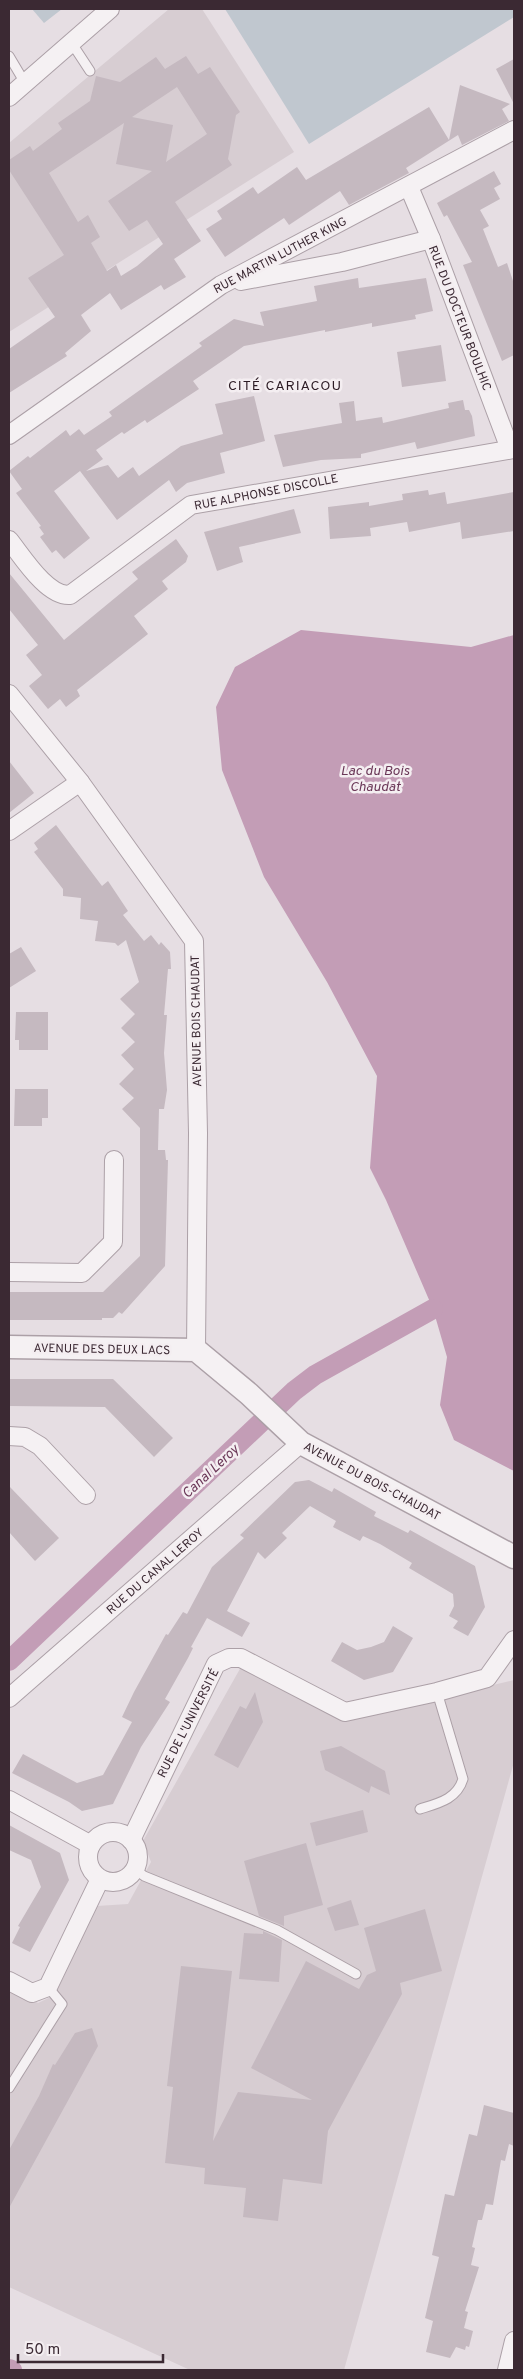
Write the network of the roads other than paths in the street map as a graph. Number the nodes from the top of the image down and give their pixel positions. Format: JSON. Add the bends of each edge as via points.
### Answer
{"nodes":[{"id":1,"x":110,"y":9,"type":"edge"},
{"id":2,"x":71,"y":42,"type":"junction"},
{"id":3,"x":9,"y":56,"type":"edge"},
{"id":4,"x":90,"y":71,"type":"dead end"},
{"id":5,"x":25,"y":83,"type":"junction"},
{"id":6,"x":9,"y":96,"type":"edge"},
{"id":7,"x":514,"y":130,"type":"edge"},
{"id":8,"x":409,"y":187,"type":"junction"},
{"id":9,"x":431,"y":238,"type":"junction"},
{"id":10,"x":221,"y":285,"type":"junction"},
{"id":11,"x":9,"y":435,"type":"edge"},
{"id":12,"x":512,"y":449,"type":"edge"},
{"id":13,"x":9,"y":540,"type":"edge"},
{"id":14,"x":9,"y":694,"type":"edge"},
{"id":15,"x":80,"y":782,"type":"junction"},
{"id":16,"x":9,"y":831,"type":"edge"},
{"id":17,"x":114,"y":1160,"type":"dead end"},
{"id":18,"x":9,"y":1272,"type":"edge"},
{"id":19,"x":9,"y":1347,"type":"edge"},
{"id":20,"x":196,"y":1350,"type":"junction"},
{"id":21,"x":9,"y":1436,"type":"edge"},
{"id":22,"x":301,"y":1443,"type":"junction"},
{"id":23,"x":86,"y":1495,"type":"dead end"},
{"id":24,"x":514,"y":1557,"type":"edge"},
{"id":25,"x":514,"y":1640,"type":"edge"},
{"id":26,"x":438,"y":1692,"type":"junction"},
{"id":27,"x":9,"y":1698,"type":"edge"},
{"id":28,"x":9,"y":1800,"type":"edge"},
{"id":29,"x":420,"y":1808,"type":"dead end"},
{"id":30,"x":131,"y":1840,"type":"junction"},
{"id":31,"x":91,"y":1845,"type":"junction"},
{"id":32,"x":135,"y":1869,"type":"junction"},
{"id":33,"x":100,"y":1879,"type":"junction"},
{"id":34,"x":356,"y":1974,"type":"dead end"},
{"id":35,"x":9,"y":1981,"type":"edge"},
{"id":36,"x":48,"y":1987,"type":"junction"},
{"id":37,"x":9,"y":2088,"type":"edge"},
{"id":38,"x":514,"y":2341,"type":"edge"},
{"id":39,"x":507,"y":2370,"type":"edge"}],
"edges":[{"from":1,"to":2,"type":"street"},
{"from":2,"to":4,"type":"lane"},
{"from":2,"to":5,"type":"street"},
{"from":3,"to":5,"type":"lane"},
{"from":5,"to":6,"type":"street"},
{"from":7,"to":8,"type":"street","name":"RUE MARTIN LUTHER KING"},
{"from":8,"to":9,"type":"street","name":"RUE DU DOCTEUR BOULHIC"},
{"from":8,"to":10,"type":"street","name":"RUE MARTIN LUTHER KING"},
{"from":9,"to":10,"type":"street","via":[[342,262]]},
{"from":9,"to":12,"type":"street","name":"RUE DU DOCTEUR BOULHIC"},
{"from":10,"to":11,"type":"street","name":"RUE MARTIN LUTHER KING"},
{"from":12,"to":13,"type":"street","name":"RUE ALPHONSE DISCOLLE","via":[[191,505],[70,595],[50,589]]},
{"from":14,"to":15,"type":"street","name":"AVENUE BOIS CHAUDAT"},
{"from":15,"to":16,"type":"street"},
{"from":15,"to":20,"type":"street","name":"AVENUE BOIS CHAUDAT","via":[[194,941],[198,1133]]},
{"from":17,"to":18,"type":"street","via":[[113,1242],[82,1273]]},
{"from":19,"to":20,"type":"street","name":"AVENUE DES DEUX LACS"},
{"from":20,"to":22,"type":"street","name":"AVENUE DU BOIS-CHAUDAT"},
{"from":21,"to":23,"type":"street","via":[[25,1437],[40,1446]]},
{"from":22,"to":24,"type":"street","name":"AVENUE DU BOIS-CHAUDAT"},
{"from":22,"to":27,"type":"street","name":"RUE DU CANAL LEROY"},
{"from":25,"to":26,"type":"street","name":"RUE DE L'UNIVERSITÉ","via":[[488,1678]]},
{"from":26,"to":29,"type":"lane","via":[[463,1779],[460,1790],[440,1803]]},
{"from":26,"to":30,"type":"street","name":"RUE DE L'UNIVERSITÉ","via":[[345,1712],[241,1658],[229,1658],[216,1664]]},
{"from":28,"to":31,"type":"street"},
{"from":30,"to":31,"type":"street","via":[[119,1833],[106,1833]]},
{"from":30,"to":32,"type":"street","via":[[138,1854]]},
{"from":31,"to":33,"type":"street","via":[[88,1864]]},
{"from":32,"to":33,"type":"street","via":[[119,1882]]},
{"from":32,"to":34,"type":"lane","via":[[144,1876],[277,1930]]},
{"from":33,"to":36,"type":"street"},
{"from":35,"to":36,"type":"street","via":[[32,1993]]},
{"from":36,"to":37,"type":"lane","via":[[62,2004]]},
{"from":38,"to":39,"type":"street"}]}
